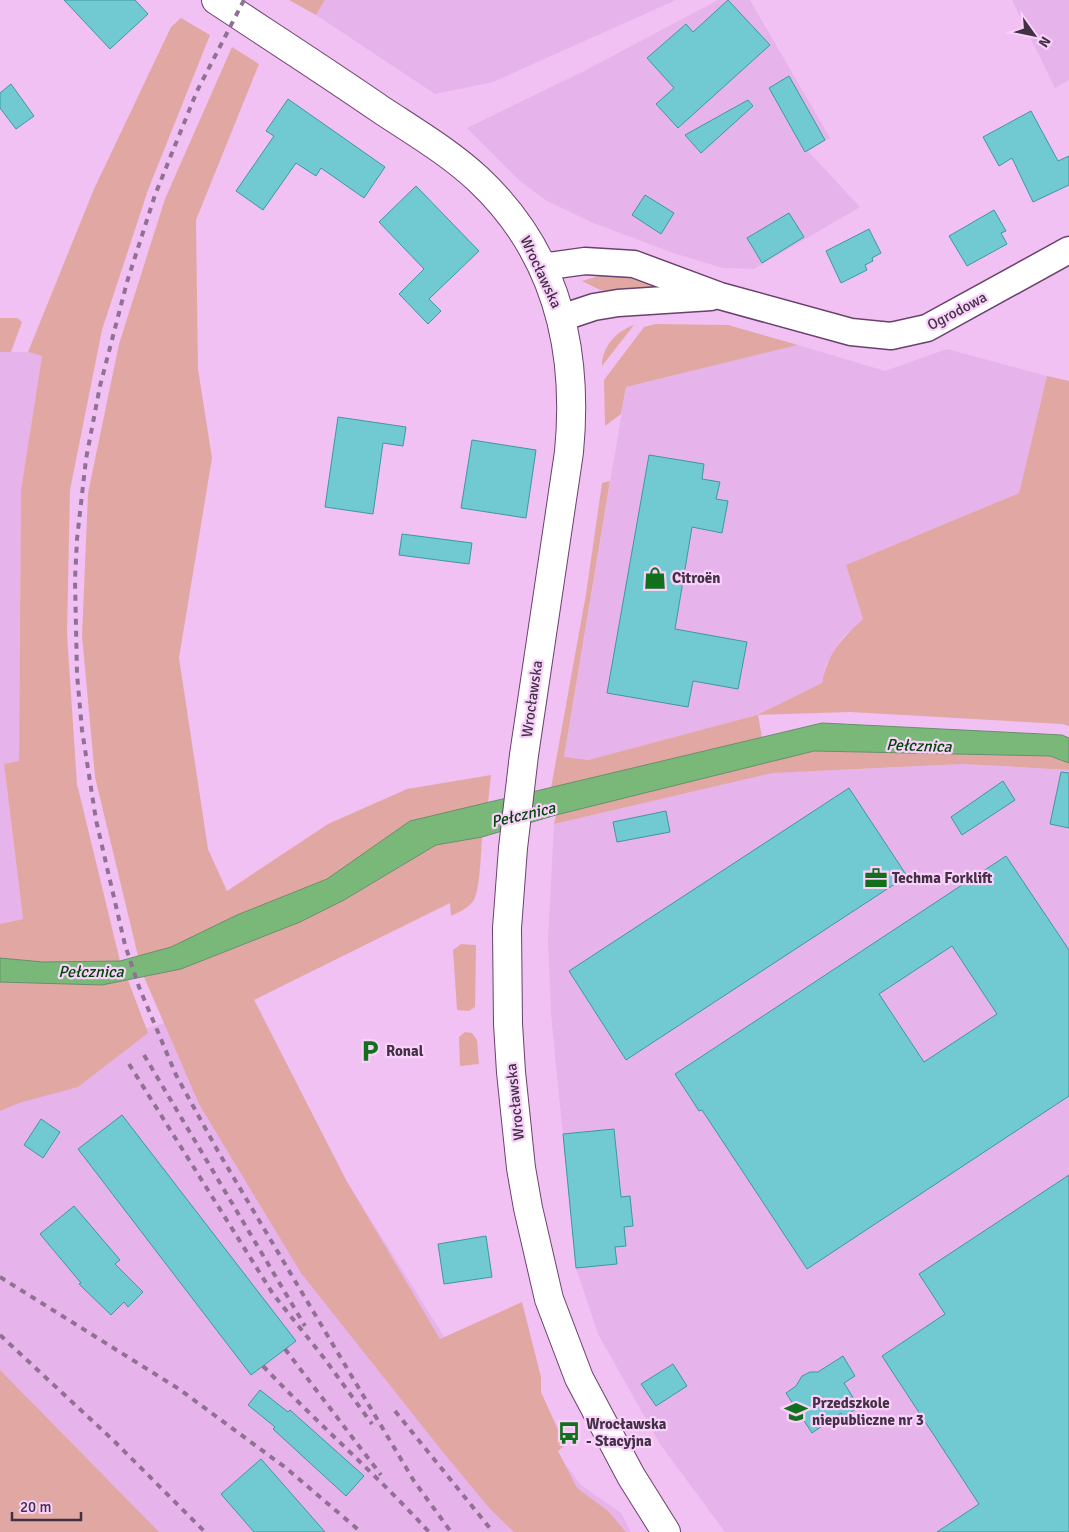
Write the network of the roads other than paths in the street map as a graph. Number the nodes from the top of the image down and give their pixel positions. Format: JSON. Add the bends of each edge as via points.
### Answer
{"nodes":[{"id":1,"x":216,"y":0,"type":"edge"},
{"id":2,"x":1069,"y":250,"type":"edge"},
{"id":3,"x":542,"y":267,"type":"junction"},
{"id":4,"x":720,"y":296,"type":"junction"},
{"id":5,"x":561,"y":318,"type":"junction"},
{"id":6,"x":666,"y":1532,"type":"edge"}],
"edges":[{"from":1,"to":3,"type":"main road","name":"Wrocławska","via":[[413,131],[476,178],[510,213]]},
{"from":2,"to":4,"type":"street","name":"Ogrodowa","via":[[928,328],[891,336],[851,332]]},
{"from":3,"to":4,"type":"street","name":"Ogrodowa","via":[[585,261],[634,264]]},
{"from":3,"to":5,"type":"main road","name":"Wrocławska"},
{"from":4,"to":5,"type":"street","name":"Ogrodowa","via":[[618,303]]},
{"from":5,"to":6,"type":"main road","name":"Wrocławska","via":[[571,384],[571,425],[524,756],[507,928],[508,1024],[515,1114],[528,1208],[549,1299],[579,1378],[630,1476]]}]}
